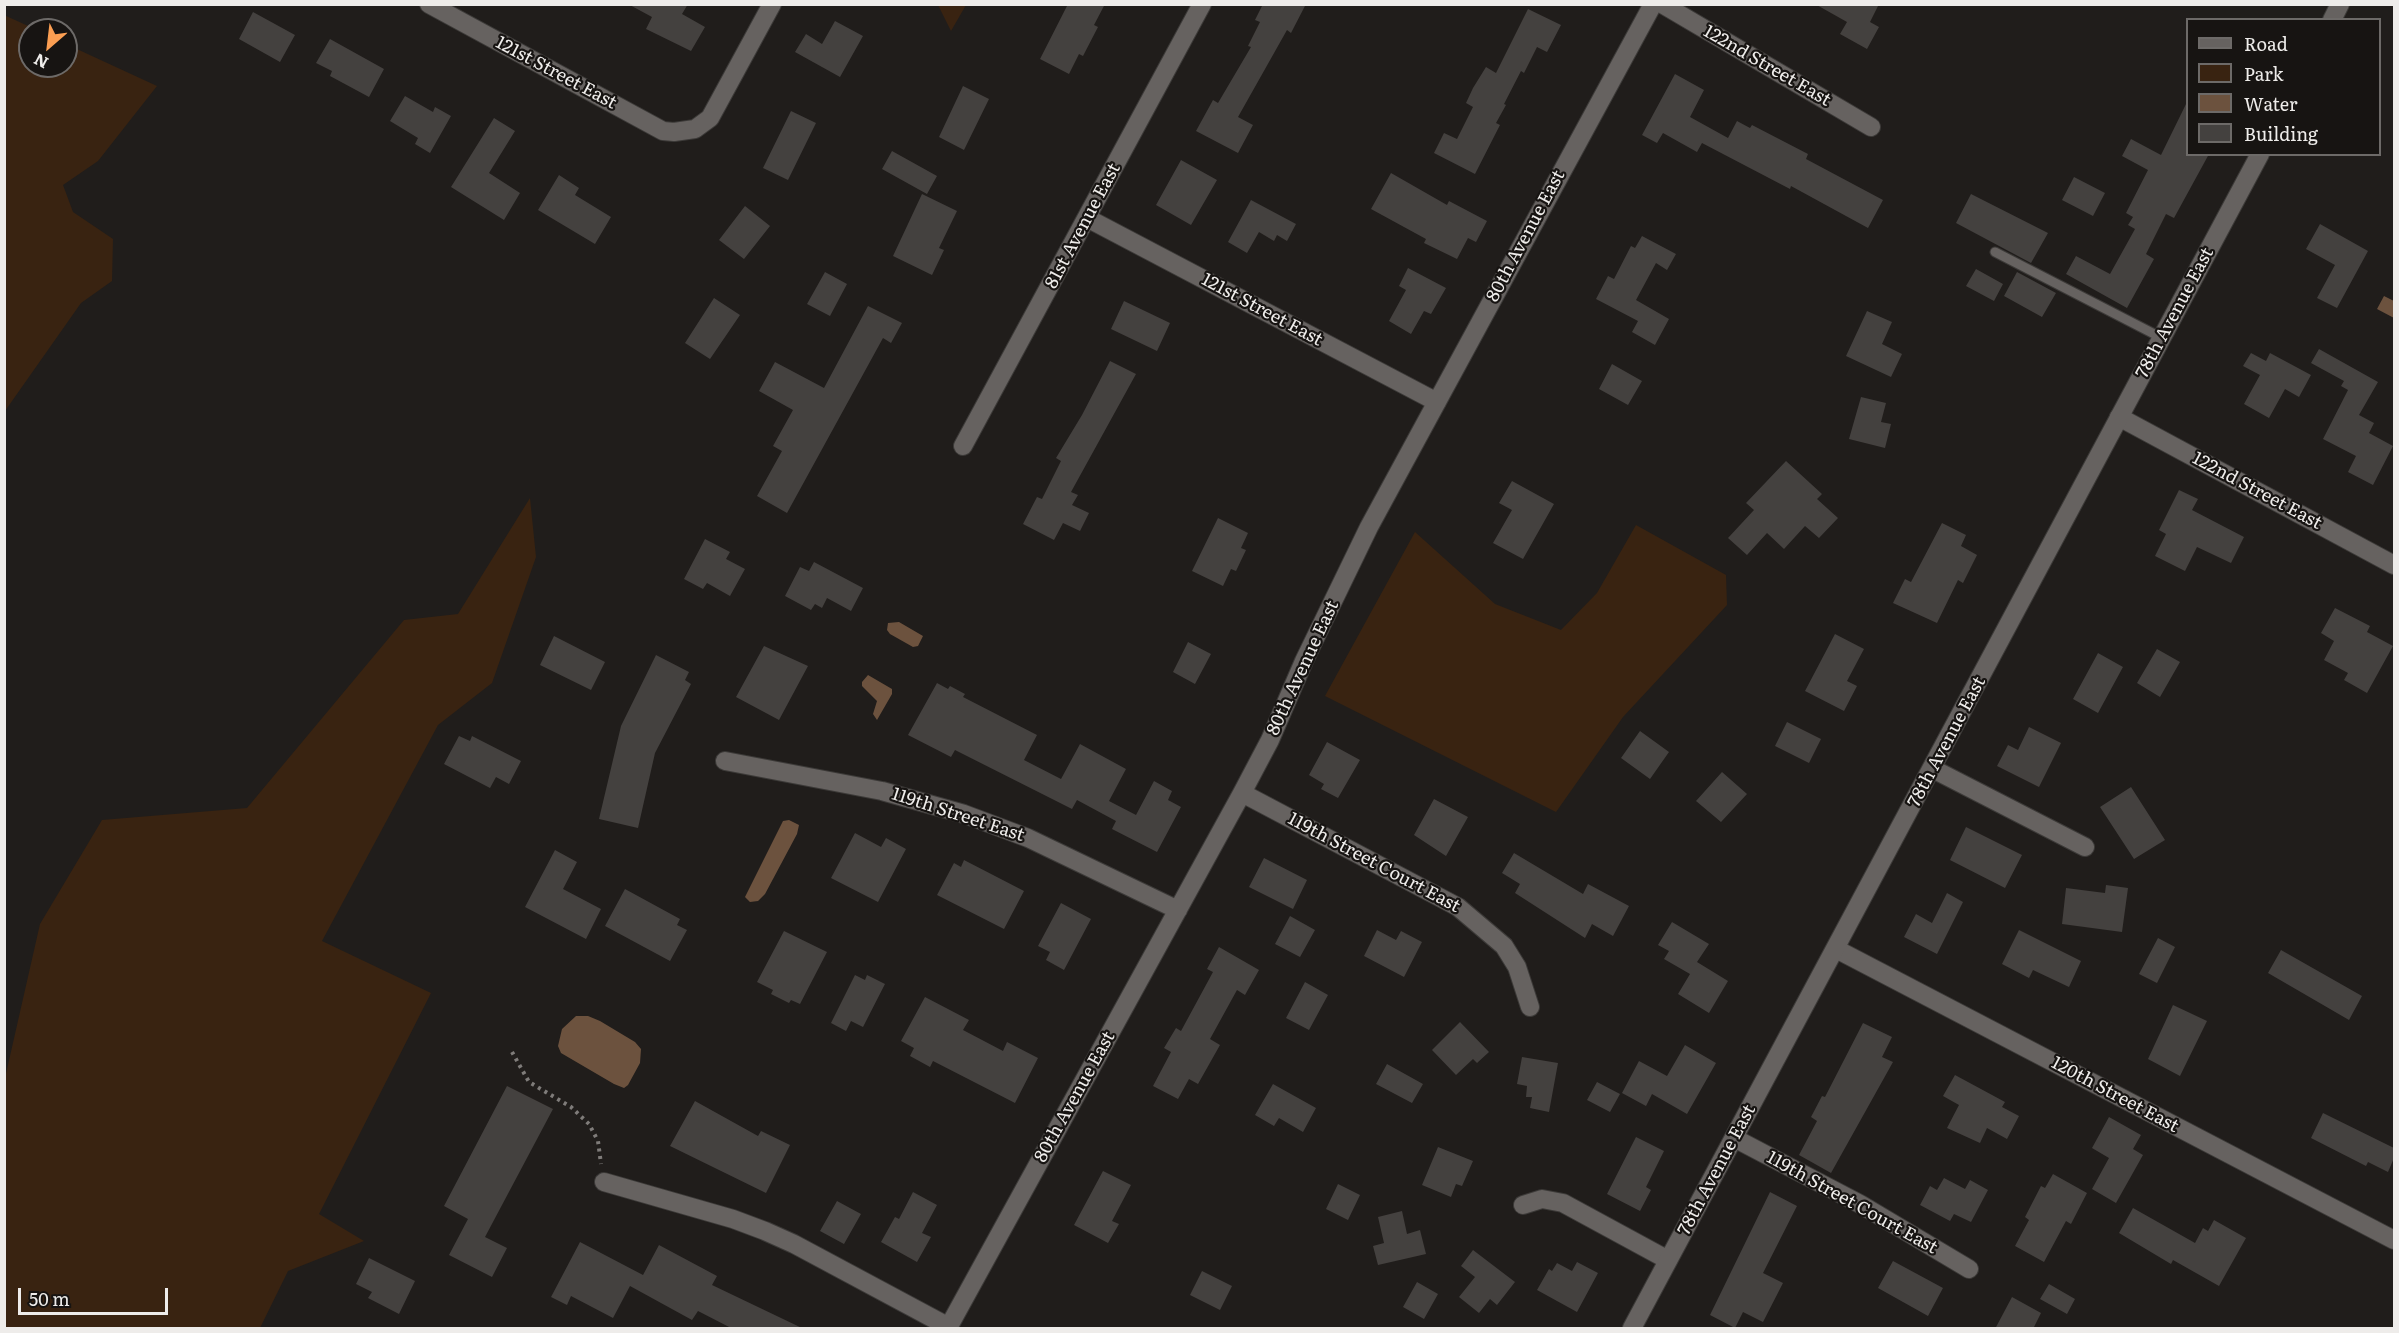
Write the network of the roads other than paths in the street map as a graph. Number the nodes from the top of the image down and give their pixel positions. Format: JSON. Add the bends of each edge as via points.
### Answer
{"nodes":[{"id":1,"x":429,"y":4,"type":"edge"},
{"id":2,"x":772,"y":4,"type":"edge"},
{"id":3,"x":1202,"y":4,"type":"edge"},
{"id":4,"x":1653,"y":4,"type":"edge"},
{"id":5,"x":1662,"y":4,"type":"edge"},
{"id":6,"x":2340,"y":4,"type":"edge"},
{"id":7,"x":2333,"y":18,"type":"edge"},
{"id":8,"x":1871,"y":127,"type":"dead end"},
{"id":9,"x":2259,"y":156,"type":"edge"},
{"id":10,"x":1087,"y":218,"type":"junction"},
{"id":11,"x":1995,"y":252,"type":"dead end"},
{"id":12,"x":2162,"y":338,"type":"junction"},
{"id":13,"x":1437,"y":402,"type":"junction"},
{"id":14,"x":2120,"y":417,"type":"junction"},
{"id":15,"x":963,"y":446,"type":"dead end"},
{"id":16,"x":2394,"y":565,"type":"edge"},
{"id":17,"x":725,"y":761,"type":"dead end"},
{"id":18,"x":1933,"y":769,"type":"junction"},
{"id":19,"x":1242,"y":793,"type":"junction"},
{"id":20,"x":2085,"y":848,"type":"dead end"},
{"id":21,"x":1178,"y":910,"type":"junction"},
{"id":22,"x":1836,"y":949,"type":"junction"},
{"id":23,"x":1530,"y":1007,"type":"dead end"},
{"id":24,"x":1734,"y":1138,"type":"junction"},
{"id":25,"x":604,"y":1182,"type":"road end"},
{"id":26,"x":1523,"y":1205,"type":"dead end"},
{"id":27,"x":2394,"y":1240,"type":"edge"},
{"id":28,"x":1668,"y":1260,"type":"junction"},
{"id":29,"x":1969,"y":1269,"type":"dead end"},
{"id":30,"x":948,"y":1328,"type":"edge"},
{"id":31,"x":1632,"y":1329,"type":"edge"}],
"edges":[{"from":1,"to":2,"type":"street","name":"121st Street East","via":[[663,131],[694,129],[710,118]]},
{"from":3,"to":10,"type":"street","name":"81st Avenue East"},
{"from":4,"to":13,"type":"street","name":"80th Avenue East"},
{"from":5,"to":8,"type":"street","name":"122nd Street East"},
{"from":6,"to":7,"type":"street"},
{"from":9,"to":12,"type":"street","name":"78th Avenue East"},
{"from":10,"to":13,"type":"street","name":"121st Street East"},
{"from":10,"to":15,"type":"street","name":"81st Avenue East"},
{"from":11,"to":12,"type":"lane"},
{"from":12,"to":14,"type":"street","name":"78th Avenue East"},
{"from":13,"to":19,"type":"street","name":"80th Avenue East","via":[[1369,527]]},
{"from":14,"to":16,"type":"street","name":"122nd Street East"},
{"from":14,"to":18,"type":"street","name":"78th Avenue East"},
{"from":17,"to":21,"type":"street","name":"119th Street East","via":[[882,791],[962,813],[1028,838]]},
{"from":18,"to":20,"type":"street"},
{"from":18,"to":22,"type":"street","name":"78th Avenue East"},
{"from":19,"to":21,"type":"street","name":"80th Avenue East"},
{"from":19,"to":23,"type":"street","name":"119th Street Court East","via":[[1458,907],[1504,946],[1517,967]]},
{"from":21,"to":30,"type":"street","name":"80th Avenue East"},
{"from":22,"to":24,"type":"street","name":"78th Avenue East"},
{"from":22,"to":27,"type":"street","name":"120th Street East"},
{"from":24,"to":28,"type":"street","name":"78th Avenue East"},
{"from":24,"to":29,"type":"street","name":"119th Street Court East","via":[[1860,1204]]},
{"from":25,"to":30,"type":"street","via":[[765,1231]]},
{"from":26,"to":28,"type":"street","via":[[1542,1199],[1563,1203]]},
{"from":28,"to":31,"type":"street","name":"78th Avenue East"}]}
